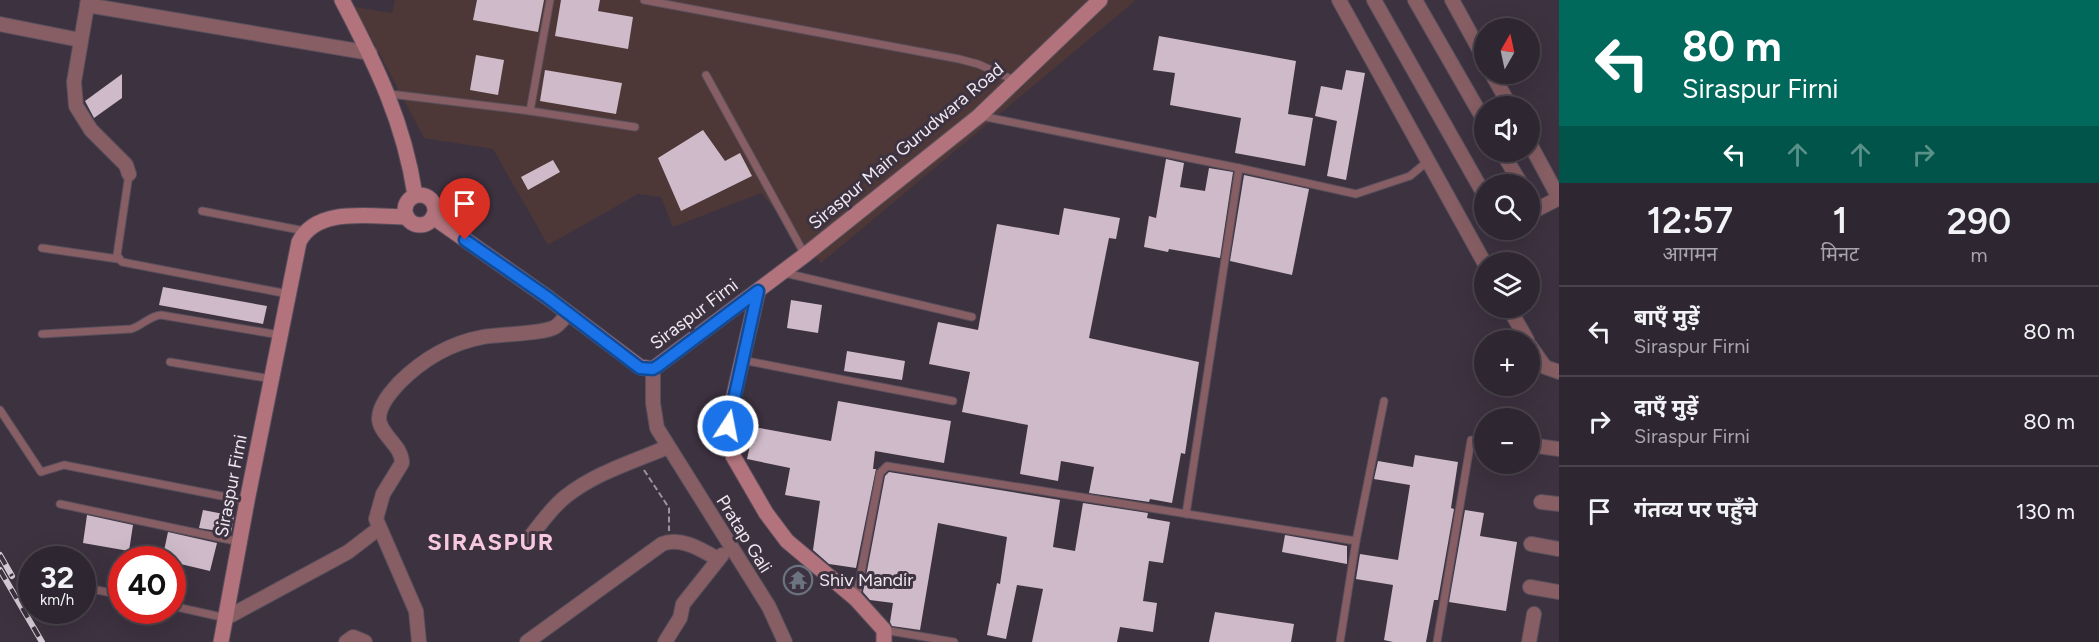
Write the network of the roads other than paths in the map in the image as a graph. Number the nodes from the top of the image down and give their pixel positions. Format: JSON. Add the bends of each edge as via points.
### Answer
{"nodes":[{"id":1,"x":342,"y":0,"type":"edge"},
{"id":2,"x":550,"y":0,"type":"edge"},
{"id":3,"x":644,"y":0,"type":"edge"},
{"id":4,"x":1100,"y":0,"type":"edge"},
{"id":5,"x":1340,"y":0,"type":"edge"},
{"id":6,"x":1374,"y":0,"type":"edge"},
{"id":7,"x":1415,"y":0,"type":"edge"},
{"id":8,"x":1452,"y":0,"type":"edge"},
{"id":9,"x":87,"y":2,"type":"edge"},
{"id":10,"x":0,"y":24,"type":"edge"},
{"id":11,"x":80,"y":40,"type":"junction"},
{"id":12,"x":1474,"y":40,"type":"edge"},
{"id":13,"x":370,"y":53,"type":"junction"},
{"id":14,"x":706,"y":75,"type":"dead end"},
{"id":15,"x":1016,"y":81,"type":"junction"},
{"id":16,"x":390,"y":94,"type":"junction"},
{"id":17,"x":1474,"y":103,"type":"edge"},
{"id":18,"x":530,"y":111,"type":"junction"},
{"id":19,"x":979,"y":116,"type":"junction"},
{"id":20,"x":634,"y":127,"type":"dead end"},
{"id":21,"x":1428,"y":161,"type":"junction"},
{"id":22,"x":1540,"y":162,"type":"edge"},
{"id":23,"x":1239,"y":168,"type":"junction"},
{"id":24,"x":129,"y":174,"type":"joint"},
{"id":25,"x":1474,"y":177,"type":"edge"},
{"id":26,"x":415,"y":195,"type":"junction"},
{"id":27,"x":1559,"y":198,"type":"edge"},
{"id":28,"x":1540,"y":205,"type":"edge"},
{"id":29,"x":202,"y":211,"type":"dead end"},
{"id":30,"x":406,"y":217,"type":"junction"},
{"id":31,"x":433,"y":217,"type":"junction"},
{"id":32,"x":305,"y":231,"type":"junction"},
{"id":33,"x":42,"y":248,"type":"dead end"},
{"id":34,"x":1478,"y":252,"type":"edge"},
{"id":35,"x":805,"y":255,"type":"junction"},
{"id":36,"x":118,"y":259,"type":"junction"},
{"id":37,"x":782,"y":272,"type":"junction"},
{"id":38,"x":758,"y":291,"type":"junction"},
{"id":39,"x":288,"y":294,"type":"junction"},
{"id":40,"x":568,"y":313,"type":"junction"},
{"id":41,"x":972,"y":317,"type":"dead end"},
{"id":42,"x":42,"y":334,"type":"dead end"},
{"id":43,"x":280,"y":335,"type":"junction"},
{"id":44,"x":742,"y":360,"type":"junction"},
{"id":45,"x":1540,"y":360,"type":"edge"},
{"id":46,"x":170,"y":362,"type":"dead end"},
{"id":47,"x":653,"y":369,"type":"junction"},
{"id":48,"x":1559,"y":372,"type":"edge"},
{"id":49,"x":272,"y":379,"type":"junction"},
{"id":50,"x":953,"y":401,"type":"dead end"},
{"id":51,"x":1384,"y":401,"type":"dead end"},
{"id":52,"x":0,"y":410,"type":"edge"},
{"id":53,"x":1471,"y":440,"type":"dead end"},
{"id":54,"x":1540,"y":446,"type":"edge"},
{"id":55,"x":668,"y":447,"type":"junction"},
{"id":56,"x":1559,"y":449,"type":"edge"},
{"id":57,"x":247,"y":501,"type":"junction"},
{"id":58,"x":1541,"y":502,"type":"dead end"},
{"id":59,"x":60,"y":504,"type":"dead end"},
{"id":60,"x":1559,"y":504,"type":"edge"},
{"id":61,"x":1186,"y":514,"type":"junction"},
{"id":62,"x":378,"y":529,"type":"junction"},
{"id":63,"x":240,"y":542,"type":"junction"},
{"id":64,"x":1356,"y":542,"type":"junction"},
{"id":65,"x":525,"y":543,"type":"dead end"},
{"id":66,"x":1531,"y":544,"type":"dead end"},
{"id":67,"x":729,"y":546,"type":"junction"},
{"id":68,"x":1559,"y":549,"type":"edge"},
{"id":69,"x":718,"y":559,"type":"junction"},
{"id":70,"x":1530,"y":587,"type":"dead end"},
{"id":71,"x":1559,"y":592,"type":"edge"},
{"id":72,"x":856,"y":599,"type":"junction"},
{"id":73,"x":186,"y":609,"type":"edge"},
{"id":74,"x":1534,"y":614,"type":"dead end"},
{"id":75,"x":226,"y":618,"type":"junction"},
{"id":76,"x":884,"y":636,"type":"edge"},
{"id":77,"x":221,"y":642,"type":"edge"},
{"id":78,"x":346,"y":642,"type":"edge"},
{"id":79,"x":365,"y":642,"type":"edge"},
{"id":80,"x":419,"y":642,"type":"edge"},
{"id":81,"x":527,"y":642,"type":"edge"},
{"id":82,"x":665,"y":642,"type":"edge"},
{"id":83,"x":785,"y":642,"type":"edge"},
{"id":84,"x":954,"y":642,"type":"edge"},
{"id":85,"x":1340,"y":642,"type":"edge"},
{"id":86,"x":1437,"y":642,"type":"edge"},
{"id":87,"x":1529,"y":642,"type":"edge"}],
"edges":[{"from":1,"to":13,"type":"street"},
{"from":2,"to":18,"type":"lane"},
{"from":3,"to":15,"type":"lane","via":[[959,59]]},
{"from":4,"to":15,"type":"street","name":"Siraspur Main Gurudwara Road"},
{"from":5,"to":21,"type":"street"},
{"from":6,"to":25,"type":"street"},
{"from":7,"to":17,"type":"street"},
{"from":8,"to":12,"type":"street"},
{"from":9,"to":11,"type":"street"},
{"from":9,"to":13,"type":"street"},
{"from":10,"to":11,"type":"street"},
{"from":11,"to":24,"type":"street","via":[[74,82],[76,106],[91,129],[126,165]]},
{"from":13,"to":16,"type":"street"},
{"from":14,"to":35,"type":"lane"},
{"from":15,"to":19,"type":"street","name":"Siraspur Main Gurudwara Road"},
{"from":16,"to":18,"type":"lane"},
{"from":16,"to":26,"type":"street"},
{"from":18,"to":20,"type":"lane"},
{"from":19,"to":23,"type":"lane"},
{"from":19,"to":35,"type":"street","name":"Siraspur Main Gurudwara Road"},
{"from":21,"to":23,"type":"lane","via":[[1410,176],[1356,194]]},
{"from":21,"to":34,"type":"street"},
{"from":22,"to":27,"type":"street"},
{"from":23,"to":61,"type":"lane"},
{"from":24,"to":36,"type":"lane"},
{"from":26,"to":30,"type":"street","via":[[407,202]]},
{"from":26,"to":31,"type":"street","via":[[432,200]]},
{"from":27,"to":28,"type":"street"},
{"from":29,"to":32,"type":"lane"},
{"from":30,"to":31,"type":"street","via":[[420,225]]},
{"from":30,"to":32,"type":"street","via":[[331,218],[315,222]]},
{"from":31,"to":40,"type":"street","name":"Siraspur Firni"},
{"from":32,"to":39,"type":"street","name":"Siraspur Firni"},
{"from":33,"to":36,"type":"lane"},
{"from":35,"to":37,"type":"street","name":"Siraspur Main Gurudwara Road"},
{"from":36,"to":39,"type":"lane"},
{"from":37,"to":38,"type":"street","name":"Siraspur Main Gurudwara Road"},
{"from":37,"to":41,"type":"lane"},
{"from":38,"to":44,"type":"street","name":"Siraspur Firni"},
{"from":38,"to":47,"type":"street","name":"Siraspur Firni"},
{"from":39,"to":43,"type":"street","name":"Siraspur Firni"},
{"from":40,"to":47,"type":"street","name":"Siraspur Firni","via":[[640,368]]},
{"from":40,"to":62,"type":"street","via":[[552,328],[482,337],[445,349],[391,392],[379,419],[400,452],[402,463],[379,501]]},
{"from":42,"to":43,"type":"lane","via":[[131,329],[161,315]]},
{"from":43,"to":49,"type":"street","name":"Siraspur Firni"},
{"from":44,"to":50,"type":"lane"},
{"from":44,"to":72,"type":"street","name":"Siraspur Firni","via":[[728,426],[740,470],[787,541]]},
{"from":45,"to":48,"type":"street","via":[[1545,367]]},
{"from":46,"to":49,"type":"lane"},
{"from":47,"to":55,"type":"street","name":"Pratap Gali","via":[[654,415]]},
{"from":49,"to":57,"type":"street","name":"Siraspur Firni"},
{"from":51,"to":64,"type":"lane"},
{"from":52,"to":57,"type":"lane","via":[[41,472],[64,465]]},
{"from":53,"to":86,"type":"lane"},
{"from":54,"to":56,"type":"street"},
{"from":55,"to":65,"type":"street","via":[[592,478],[564,497]]},
{"from":55,"to":67,"type":"street","name":"Pratap Gali"},
{"from":57,"to":63,"type":"street","name":"Siraspur Firni"},
{"from":58,"to":60,"type":"street"},
{"from":59,"to":63,"type":"lane"},
{"from":61,"to":64,"type":"lane"},
{"from":61,"to":72,"type":"lane","via":[[886,466],[880,473]]},
{"from":62,"to":75,"type":"street","via":[[348,552]]},
{"from":62,"to":80,"type":"street","via":[[415,607]]},
{"from":63,"to":75,"type":"street","name":"Siraspur Firni"},
{"from":64,"to":85,"type":"lane"},
{"from":66,"to":68,"type":"street"},
{"from":67,"to":69,"type":"street"},
{"from":67,"to":83,"type":"street","name":"Pratap Gali","via":[[769,607]]},
{"from":69,"to":81,"type":"street","via":[[686,544],[666,542]]},
{"from":69,"to":82,"type":"street","via":[[683,604],[680,618]]},
{"from":70,"to":71,"type":"street"},
{"from":72,"to":76,"type":"street","name":"Siraspur Firni"},
{"from":73,"to":75,"type":"lane"},
{"from":74,"to":87,"type":"street"},
{"from":75,"to":77,"type":"street","name":"Siraspur Firni"},
{"from":76,"to":84,"type":"lane"},
{"from":78,"to":79,"type":"street","via":[[353,637]]}]}
